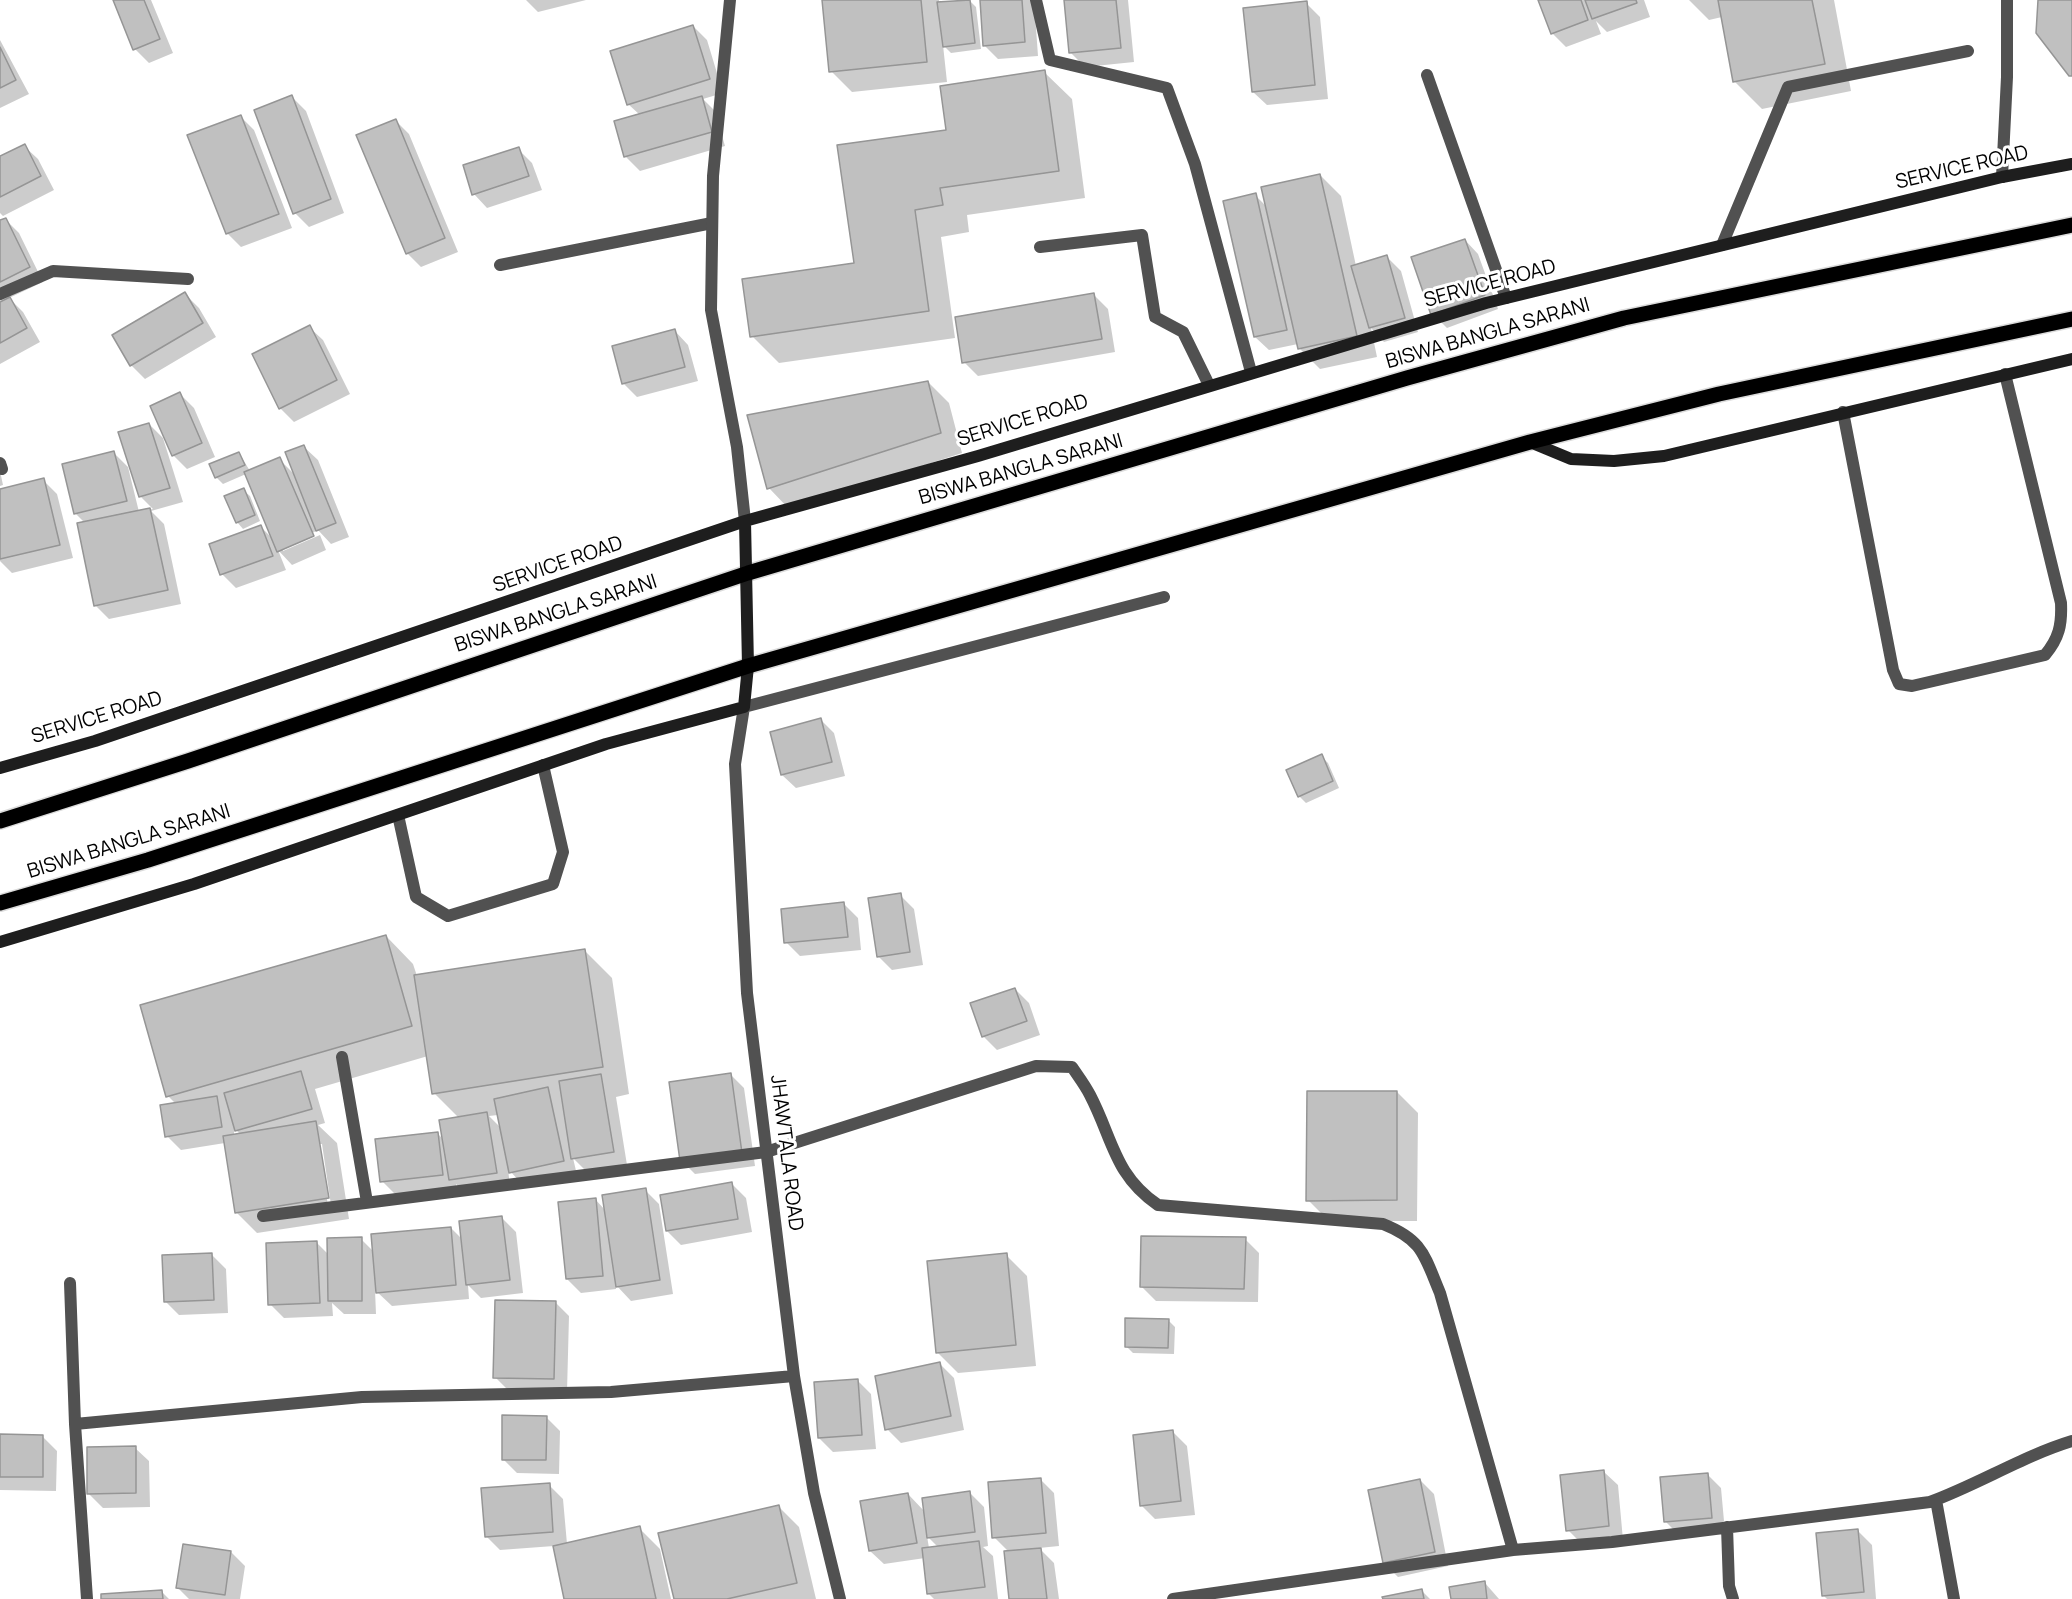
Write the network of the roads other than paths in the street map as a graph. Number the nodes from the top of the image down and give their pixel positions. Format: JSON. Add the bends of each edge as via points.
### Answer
{"nodes":[{"id":1,"x":730,"y":0,"type":"edge"},
{"id":2,"x":1035,"y":0,"type":"edge"},
{"id":3,"x":2007,"y":0,"type":"edge"},
{"id":4,"x":1968,"y":51,"type":"dead end"},
{"id":5,"x":1427,"y":75,"type":"dead end"},
{"id":6,"x":2072,"y":164,"type":"edge"},
{"id":7,"x":2002,"y":177,"type":"junction"},
{"id":8,"x":712,"y":223,"type":"junction"},
{"id":9,"x":2072,"y":225,"type":"edge"},
{"id":10,"x":1722,"y":245,"type":"junction"},
{"id":11,"x":1040,"y":247,"type":"dead end"},
{"id":12,"x":500,"y":265,"type":"dead end"},
{"id":13,"x":188,"y":279,"type":"dead end"},
{"id":14,"x":0,"y":294,"type":"edge"},
{"id":15,"x":1506,"y":298,"type":"junction"},
{"id":16,"x":2072,"y":319,"type":"edge"},
{"id":17,"x":2072,"y":359,"type":"edge"},
{"id":18,"x":1251,"y":372,"type":"junction"},
{"id":19,"x":2005,"y":374,"type":"junction"},
{"id":20,"x":1209,"y":385,"type":"junction"},
{"id":21,"x":1843,"y":412,"type":"junction"},
{"id":22,"x":1530,"y":442,"type":"junction"},
{"id":23,"x":745,"y":521,"type":"junction"},
{"id":24,"x":748,"y":573,"type":"junction"},
{"id":25,"x":1164,"y":597,"type":"dead end"},
{"id":26,"x":748,"y":666,"type":"junction"},
{"id":27,"x":744,"y":707,"type":"junction"},
{"id":28,"x":543,"y":765,"type":"junction"},
{"id":29,"x":0,"y":768,"type":"edge"},
{"id":30,"x":398,"y":815,"type":"junction"},
{"id":31,"x":0,"y":821,"type":"edge"},
{"id":32,"x":0,"y":903,"type":"edge"},
{"id":33,"x":0,"y":942,"type":"edge"},
{"id":34,"x":342,"y":1057,"type":"dead end"},
{"id":35,"x":766,"y":1152,"type":"junction"},
{"id":36,"x":367,"y":1202,"type":"junction"},
{"id":37,"x":263,"y":1216,"type":"dead end"},
{"id":38,"x":70,"y":1283,"type":"dead end"},
{"id":39,"x":794,"y":1376,"type":"junction"},
{"id":40,"x":75,"y":1424,"type":"junction"},
{"id":41,"x":2072,"y":1441,"type":"edge"},
{"id":42,"x":1936,"y":1500,"type":"junction"},
{"id":43,"x":1727,"y":1527,"type":"junction"},
{"id":44,"x":1513,"y":1550,"type":"junction"},
{"id":45,"x":87,"y":1599,"type":"edge"},
{"id":46,"x":840,"y":1599,"type":"edge"},
{"id":47,"x":1173,"y":1599,"type":"edge"},
{"id":48,"x":1733,"y":1599,"type":"edge"},
{"id":49,"x":1954,"y":1599,"type":"edge"}],
"edges":[{"from":1,"to":8,"type":"street","via":[[712,176]]},
{"from":2,"to":18,"type":"street","via":[[1050,60],[1167,88],[1195,164]]},
{"from":3,"to":7,"type":"street"},
{"from":4,"to":10,"type":"street","via":[[1788,87]]},
{"from":5,"to":15,"type":"street"},
{"from":6,"to":7,"type":"street","name":"SERVICE ROAD"},
{"from":7,"to":10,"type":"street","name":"SERVICE ROAD"},
{"from":8,"to":12,"type":"street"},
{"from":8,"to":23,"type":"street","via":[[711,310]]},
{"from":9,"to":24,"type":"main road","name":"BISWA BANGLA SARANI","via":[[1624,318],[1407,378]]},
{"from":10,"to":15,"type":"street","name":"SERVICE ROAD"},
{"from":11,"to":20,"type":"street","via":[[1142,236],[1155,317],[1183,332]]},
{"from":13,"to":14,"type":"street","via":[[53,271]]},
{"from":15,"to":18,"type":"street","name":"SERVICE ROAD"},
{"from":16,"to":22,"type":"main road","name":"BISWA BANGLA SARANI","via":[[1719,394]]},
{"from":17,"to":19,"type":"street"},
{"from":18,"to":20,"type":"street","name":"SERVICE ROAD"},
{"from":19,"to":21,"type":"street"},
{"from":19,"to":21,"type":"street","via":[[2061,603],[2062,625],[2045,655],[1912,686],[1899,684],[1893,670]]},
{"from":20,"to":23,"type":"street","name":"SERVICE ROAD","via":[[978,456]]},
{"from":21,"to":22,"type":"street","via":[[1664,456],[1614,461],[1571,459]]},
{"from":22,"to":26,"type":"main road","name":"BISWA BANGLA SARANI"},
{"from":23,"to":24,"type":"street"},
{"from":23,"to":29,"type":"street","name":"SERVICE ROAD","via":[[118,734]]},
{"from":24,"to":26,"type":"street"},
{"from":24,"to":31,"type":"main road","name":"BISWA BANGLA SARANI"},
{"from":25,"to":27,"type":"street"},
{"from":26,"to":27,"type":"street"},
{"from":26,"to":32,"type":"main road","name":"BISWA BANGLA SARANI","via":[[148,860]]},
{"from":27,"to":28,"type":"street"},
{"from":27,"to":35,"type":"street","name":"JHAWTALA ROAD","via":[[735,764],[738,847],[747,993]]},
{"from":28,"to":30,"type":"street"},
{"from":28,"to":30,"type":"street","via":[[563,852],[553,884],[448,916],[416,897]]},
{"from":30,"to":33,"type":"street","via":[[194,884]]},
{"from":34,"to":36,"type":"street"},
{"from":35,"to":36,"type":"street"},
{"from":35,"to":39,"type":"street","name":"JHAWTALA ROAD"},
{"from":35,"to":44,"type":"street","via":[[1036,1066],[1072,1067],[1089,1094],[1124,1174],[1139,1193],[1158,1205],[1383,1224],[1406,1233],[1423,1252],[1440,1293]]},
{"from":36,"to":37,"type":"street"},
{"from":38,"to":40,"type":"street"},
{"from":39,"to":40,"type":"street","via":[[611,1392],[362,1397]]},
{"from":39,"to":46,"type":"street","name":"JHAWTALA ROAD","via":[[814,1493]]},
{"from":40,"to":45,"type":"street"},
{"from":41,"to":42,"type":"street","via":[[2041,1450],[1978,1484]]},
{"from":42,"to":43,"type":"street"},
{"from":42,"to":49,"type":"street"},
{"from":43,"to":44,"type":"street"},
{"from":43,"to":48,"type":"street","via":[[1728,1586]]},
{"from":44,"to":47,"type":"street"}]}
